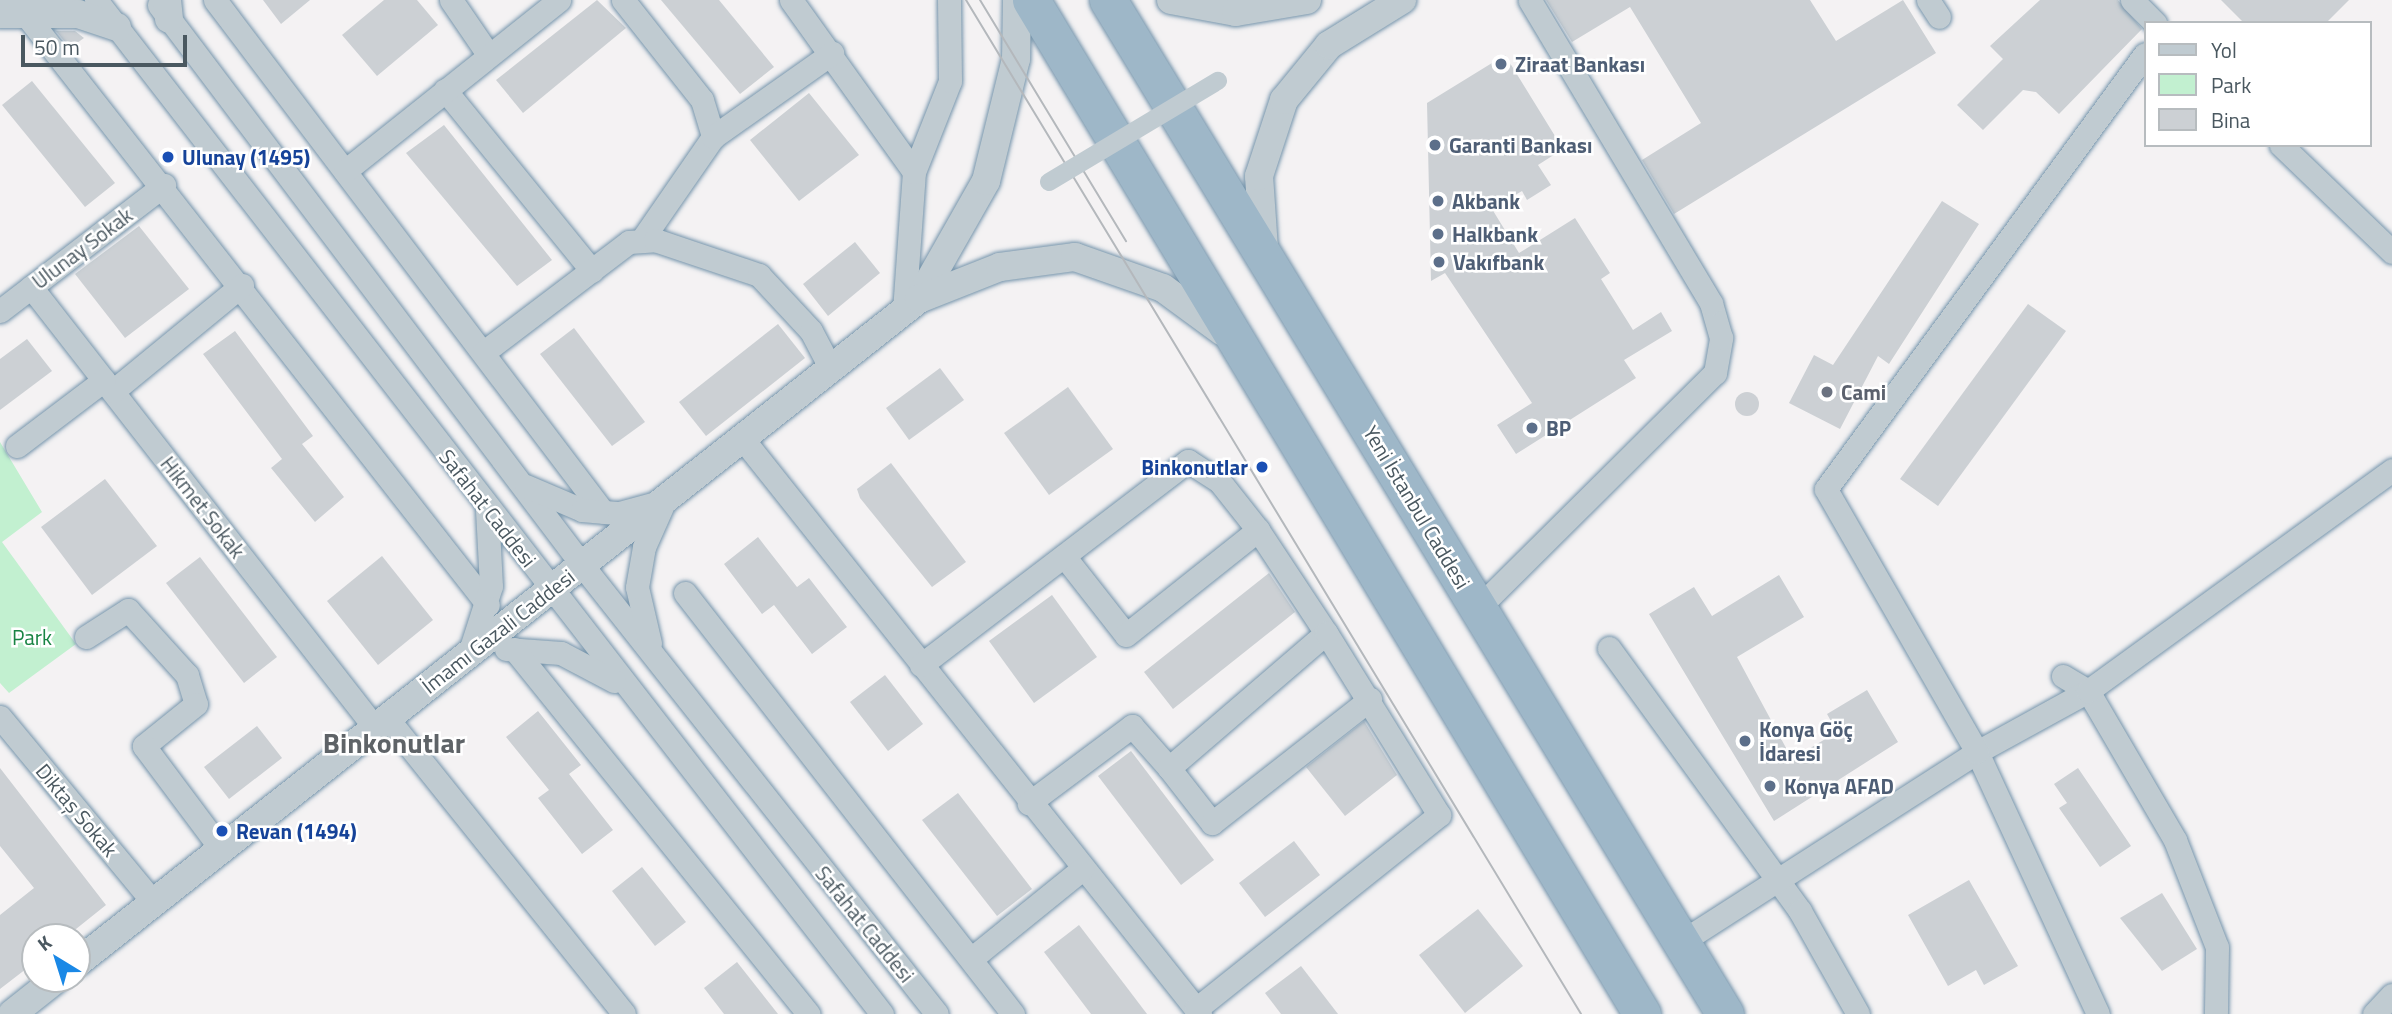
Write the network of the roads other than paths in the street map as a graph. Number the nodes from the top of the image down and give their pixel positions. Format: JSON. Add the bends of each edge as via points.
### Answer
{"nodes":[{"id":1,"x":96,"y":0,"type":"edge"},
{"id":2,"x":215,"y":0,"type":"edge"},
{"id":3,"x":451,"y":0,"type":"edge"},
{"id":4,"x":559,"y":0,"type":"edge"},
{"id":5,"x":623,"y":0,"type":"edge"},
{"id":6,"x":791,"y":0,"type":"edge"},
{"id":7,"x":949,"y":0,"type":"edge"},
{"id":8,"x":1017,"y":0,"type":"edge"},
{"id":9,"x":1031,"y":0,"type":"edge"},
{"id":10,"x":1108,"y":0,"type":"edge"},
{"id":11,"x":1171,"y":0,"type":"edge"},
{"id":12,"x":1307,"y":0,"type":"edge"},
{"id":13,"x":1402,"y":0,"type":"edge"},
{"id":14,"x":1530,"y":0,"type":"edge"},
{"id":15,"x":2132,"y":0,"type":"edge"},
{"id":16,"x":164,"y":6,"type":"edge"},
{"id":17,"x":10,"y":10,"type":"edge"},
{"id":18,"x":2153,"y":21,"type":"edge"},
{"id":19,"x":117,"y":27,"type":"junction"},
{"id":20,"x":832,"y":53,"type":"junction"},
{"id":21,"x":488,"y":54,"type":"junction"},
{"id":22,"x":2144,"y":55,"type":"edge"},
{"id":23,"x":1218,"y":81,"type":"dead end"},
{"id":24,"x":445,"y":90,"type":"junction"},
{"id":25,"x":713,"y":137,"type":"junction"},
{"id":26,"x":2283,"y":147,"type":"edge"},
{"id":27,"x":345,"y":171,"type":"junction"},
{"id":28,"x":914,"y":172,"type":"junction"},
{"id":29,"x":1049,"y":182,"type":"dead end"},
{"id":30,"x":164,"y":185,"type":"junction"},
{"id":31,"x":641,"y":241,"type":"junction"},
{"id":32,"x":2392,"y":252,"type":"edge"},
{"id":33,"x":1267,"y":262,"type":"junction"},
{"id":34,"x":592,"y":271,"type":"junction"},
{"id":35,"x":242,"y":285,"type":"junction"},
{"id":36,"x":31,"y":288,"type":"junction"},
{"id":37,"x":911,"y":305,"type":"junction"},
{"id":38,"x":0,"y":311,"type":"edge"},
{"id":39,"x":1235,"y":343,"type":"junction"},
{"id":40,"x":484,"y":352,"type":"junction"},
{"id":41,"x":831,"y":369,"type":"junction"},
{"id":42,"x":108,"y":385,"type":"junction"},
{"id":43,"x":742,"y":438,"type":"junction"},
{"id":44,"x":17,"y":446,"type":"dead end"},
{"id":45,"x":2392,"y":470,"type":"edge"},
{"id":46,"x":518,"y":481,"type":"junction"},
{"id":47,"x":665,"y":499,"type":"junction"},
{"id":48,"x":486,"y":504,"type":"junction"},
{"id":49,"x":603,"y":512,"type":"junction"},
{"id":50,"x":1258,"y":530,"type":"junction"},
{"id":51,"x":1063,"y":556,"type":"junction"},
{"id":52,"x":582,"y":565,"type":"junction"},
{"id":53,"x":551,"y":589,"type":"junction"},
{"id":54,"x":685,"y":593,"type":"dead end"},
{"id":55,"x":488,"y":605,"type":"junction"},
{"id":56,"x":1478,"y":608,"type":"junction"},
{"id":57,"x":1326,"y":633,"type":"junction"},
{"id":58,"x":86,"y":637,"type":"dead end"},
{"id":59,"x":1609,"y":648,"type":"dead end"},
{"id":60,"x":514,"y":649,"type":"junction"},
{"id":61,"x":468,"y":654,"type":"junction"},
{"id":62,"x":921,"y":665,"type":"junction"},
{"id":63,"x":660,"y":666,"type":"junction"},
{"id":64,"x":2063,"y":676,"type":"dead end"},
{"id":65,"x":2088,"y":691,"type":"junction"},
{"id":66,"x":632,"y":695,"type":"junction"},
{"id":67,"x":1370,"y":699,"type":"junction"},
{"id":68,"x":0,"y":717,"type":"edge"},
{"id":69,"x":381,"y":723,"type":"junction"},
{"id":70,"x":1977,"y":752,"type":"junction"},
{"id":71,"x":1169,"y":768,"type":"junction"},
{"id":72,"x":1029,"y":803,"type":"junction"},
{"id":73,"x":221,"y":849,"type":"junction"},
{"id":74,"x":1082,"y":869,"type":"junction"},
{"id":75,"x":1773,"y":883,"type":"junction"},
{"id":76,"x":153,"y":902,"type":"junction"},
{"id":77,"x":1681,"y":942,"type":"junction"},
{"id":78,"x":91,"y":951,"type":"edge"},
{"id":79,"x":971,"y":959,"type":"junction"},
{"id":80,"x":38,"y":993,"type":"edge"},
{"id":81,"x":2392,"y":995,"type":"edge"},
{"id":82,"x":1198,"y":1011,"type":"edge"},
{"id":83,"x":12,"y":1014,"type":"edge"},
{"id":84,"x":624,"y":1014,"type":"edge"},
{"id":85,"x":809,"y":1014,"type":"edge"},
{"id":86,"x":882,"y":1014,"type":"edge"},
{"id":87,"x":937,"y":1014,"type":"edge"},
{"id":88,"x":1013,"y":1014,"type":"edge"},
{"id":89,"x":1642,"y":1014,"type":"edge"},
{"id":90,"x":1725,"y":1014,"type":"edge"},
{"id":91,"x":1858,"y":1014,"type":"edge"},
{"id":92,"x":2098,"y":1014,"type":"edge"},
{"id":93,"x":2216,"y":1014,"type":"edge"},
{"id":94,"x":2374,"y":1014,"type":"edge"}],
"edges":[{"from":1,"to":19,"type":"street","name":"Safahat Caddesi"},
{"from":2,"to":27,"type":"street"},
{"from":3,"to":21,"type":"street"},
{"from":4,"to":21,"type":"street"},
{"from":5,"to":25,"type":"street","via":[[702,100]]},
{"from":6,"to":20,"type":"street"},
{"from":7,"to":28,"type":"street","via":[[950,81]]},
{"from":8,"to":37,"type":"street","via":[[1016,59],[986,181]]},
{"from":9,"to":39,"type":"highway"},
{"from":10,"to":33,"type":"highway","name":"Yeni İstanbul Caddesi"},
{"from":11,"to":12,"type":"street","via":[[1236,12]]},
{"from":13,"to":33,"type":"street","via":[[1329,45],[1284,100],[1259,176]]},
{"from":14,"to":56,"type":"street","via":[[1711,303],[1721,338],[1715,373]]},
{"from":15,"to":18,"type":"street"},
{"from":16,"to":46,"type":"street","name":"Safahat Caddesi"},
{"from":17,"to":19,"type":"street","via":[[78,14]]},
{"from":17,"to":30,"type":"street"},
{"from":19,"to":48,"type":"street","name":"Safahat Caddesi"},
{"from":20,"to":25,"type":"street"},
{"from":20,"to":28,"type":"street"},
{"from":21,"to":24,"type":"street"},
{"from":22,"to":70,"type":"street","via":[[1826,488]]},
{"from":23,"to":29,"type":"street","bridge":true},
{"from":24,"to":27,"type":"street"},
{"from":24,"to":34,"type":"street"},
{"from":25,"to":31,"type":"street"},
{"from":26,"to":32,"type":"street"},
{"from":27,"to":40,"type":"street"},
{"from":28,"to":37,"type":"street"},
{"from":30,"to":35,"type":"street"},
{"from":30,"to":36,"type":"street","name":"Ulunay Sokak"},
{"from":31,"to":34,"type":"street","via":[[629,242]]},
{"from":31,"to":41,"type":"street","via":[[655,240],[760,275],[811,331]]},
{"from":33,"to":56,"type":"highway","name":"Yeni İstanbul Caddesi"},
{"from":34,"to":40,"type":"street"},
{"from":35,"to":42,"type":"street"},
{"from":35,"to":55,"type":"street"},
{"from":36,"to":38,"type":"street","name":"Ulunay Sokak"},
{"from":36,"to":42,"type":"street","name":"Hikmet Sokak"},
{"from":37,"to":39,"type":"street","via":[[1000,267],[1075,257],[1163,288]]},
{"from":37,"to":41,"type":"street","name":"İmamı Gazali Caddesi"},
{"from":39,"to":89,"type":"highway"},
{"from":40,"to":49,"type":"street"},
{"from":41,"to":43,"type":"street","name":"İmamı Gazali Caddesi"},
{"from":42,"to":44,"type":"street"},
{"from":42,"to":69,"type":"street","name":"Hikmet Sokak"},
{"from":43,"to":47,"type":"street","name":"İmamı Gazali Caddesi"},
{"from":43,"to":62,"type":"street"},
{"from":45,"to":65,"type":"street"},
{"from":46,"to":49,"type":"street","via":[[563,504]]},
{"from":46,"to":52,"type":"street","name":"Safahat Caddesi"},
{"from":47,"to":49,"type":"street","via":[[639,510]]},
{"from":47,"to":52,"type":"street","name":"İmamı Gazali Caddesi"},
{"from":47,"to":63,"type":"street","via":[[645,547],[637,587],[644,630]]},
{"from":48,"to":53,"type":"street","name":"Safahat Caddesi"},
{"from":48,"to":55,"type":"street","via":[[493,549]]},
{"from":50,"to":51,"type":"street","via":[[1220,482],[1188,461]]},
{"from":50,"to":51,"type":"street","via":[[1126,635]]},
{"from":50,"to":57,"type":"street"},
{"from":51,"to":62,"type":"street"},
{"from":52,"to":53,"type":"street","name":"İmamı Gazali Caddesi"},
{"from":52,"to":63,"type":"street","name":"Safahat Caddesi"},
{"from":53,"to":61,"type":"street","name":"İmamı Gazali Caddesi"},
{"from":53,"to":66,"type":"street","name":"Safahat Caddesi"},
{"from":54,"to":79,"type":"street"},
{"from":55,"to":61,"type":"street"},
{"from":56,"to":77,"type":"highway","name":"Yeni İstanbul Caddesi"},
{"from":57,"to":67,"type":"street"},
{"from":57,"to":71,"type":"street"},
{"from":58,"to":73,"type":"street","via":[[128,610],[187,675],[196,704],[144,746]]},
{"from":59,"to":75,"type":"street"},
{"from":60,"to":61,"type":"street"},
{"from":60,"to":66,"type":"street","via":[[561,653]]},
{"from":60,"to":85,"type":"street"},
{"from":61,"to":69,"type":"street","name":"İmamı Gazali Caddesi"},
{"from":62,"to":72,"type":"street"},
{"from":63,"to":87,"type":"street","name":"Safahat Caddesi"},
{"from":64,"to":65,"type":"street"},
{"from":65,"to":70,"type":"street"},
{"from":65,"to":93,"type":"street","via":[[2175,840],[2217,947]]},
{"from":66,"to":86,"type":"street","name":"Safahat Caddesi"},
{"from":67,"to":71,"type":"street","via":[[1212,823]]},
{"from":67,"to":82,"type":"street","via":[[1439,815]]},
{"from":68,"to":76,"type":"street","name":"Diktaş Sokak"},
{"from":69,"to":73,"type":"street","name":"İmamı Gazali Caddesi"},
{"from":69,"to":84,"type":"street","name":"Hikmet Sokak"},
{"from":70,"to":75,"type":"street"},
{"from":70,"to":92,"type":"street"},
{"from":71,"to":72,"type":"street","via":[[1132,726]]},
{"from":72,"to":74,"type":"street"},
{"from":73,"to":76,"type":"street","name":"İmamı Gazali Caddesi"},
{"from":74,"to":79,"type":"street"},
{"from":74,"to":82,"type":"street"},
{"from":75,"to":77,"type":"street"},
{"from":75,"to":91,"type":"street","via":[[1800,911]]},
{"from":76,"to":78,"type":"street","name":"İmamı Gazali Caddesi"},
{"from":77,"to":90,"type":"highway","name":"Yeni İstanbul Caddesi"},
{"from":79,"to":88,"type":"street"},
{"from":80,"to":83,"type":"street"},
{"from":81,"to":94,"type":"street"}]}
